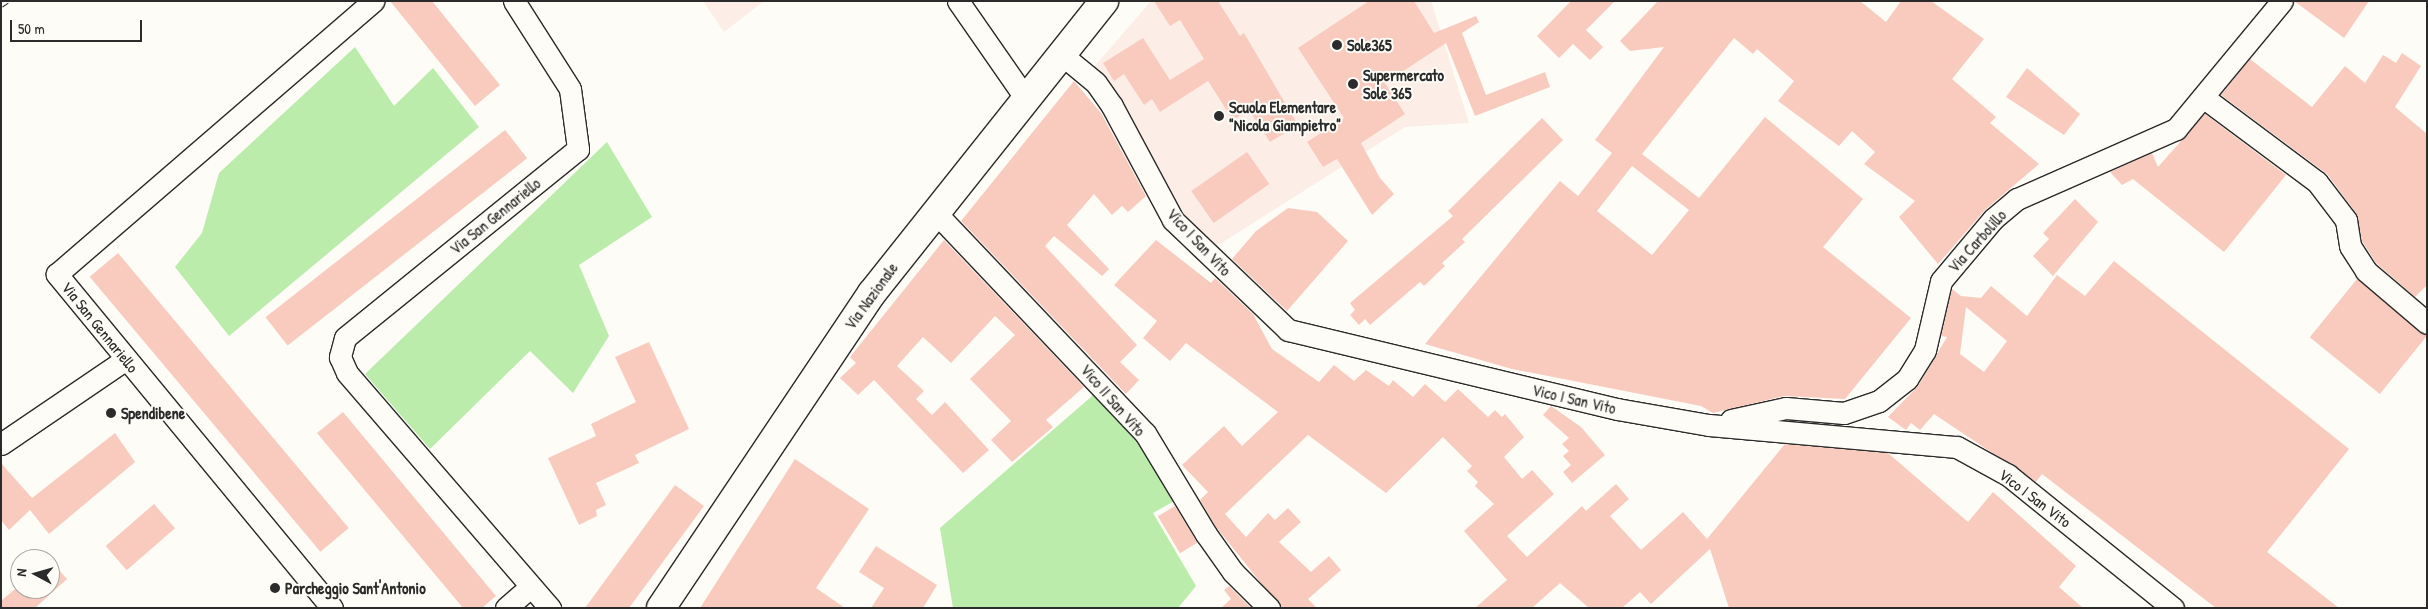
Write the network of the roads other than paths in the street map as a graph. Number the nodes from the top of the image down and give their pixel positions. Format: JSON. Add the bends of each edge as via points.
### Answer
{"nodes":[{"id":1,"x":373,"y":1,"type":"edge"},
{"id":2,"x":514,"y":1,"type":"edge"},
{"id":3,"x":958,"y":1,"type":"edge"},
{"id":4,"x":1104,"y":1,"type":"edge"},
{"id":5,"x":2282,"y":1,"type":"edge"},
{"id":6,"x":1061,"y":54,"type":"junction"},
{"id":7,"x":2203,"y":97,"type":"junction"},
{"id":8,"x":1026,"y":99,"type":"junction"},
{"id":9,"x":934,"y":210,"type":"junction"},
{"id":10,"x":2427,"y":323,"type":"edge"},
{"id":11,"x":126,"y":359,"type":"junction"},
{"id":12,"x":1709,"y":425,"type":"junction"},
{"id":13,"x":1,"y":444,"type":"edge"},
{"id":14,"x":530,"y":587,"type":"junction"},
{"id":15,"x":332,"y":608,"type":"edge"},
{"id":16,"x":506,"y":608,"type":"edge"},
{"id":17,"x":550,"y":608,"type":"edge"},
{"id":18,"x":660,"y":608,"type":"edge"},
{"id":19,"x":1269,"y":608,"type":"edge"},
{"id":20,"x":2172,"y":608,"type":"edge"}],
"edges":[{"from":1,"to":11,"type":"street","name":"Via San Gennariello","via":[[58,274]]},
{"from":2,"to":14,"type":"street","name":"Via San Gennariello","via":[[570,89],[578,149],[344,338],[340,357],[347,373]]},
{"from":3,"to":8,"type":"street"},
{"from":4,"to":6,"type":"main road","name":"Via Nazionale"},
{"from":5,"to":7,"type":"street","name":"Via Carbolillo"},
{"from":6,"to":8,"type":"main road","name":"Via Nazionale"},
{"from":6,"to":12,"type":"street","name":"Vico I San Vito","via":[[1096,83],[1112,106],[1174,220],[1288,330],[1617,409]]},
{"from":7,"to":10,"type":"street","via":[[2317,182],[2346,220],[2350,246],[2366,271]]},
{"from":7,"to":12,"type":"street","name":"Via Carbolillo","via":[[2176,129],[2158,140],[2017,199],[1993,219],[1941,281],[1924,350],[1907,379],[1878,401],[1844,412],[1786,408]]},
{"from":8,"to":9,"type":"main road","name":"Via Nazionale"},
{"from":9,"to":18,"type":"main road","name":"Via Nazionale","via":[[847,329]]},
{"from":9,"to":19,"type":"street","name":"Vico II San Vito","via":[[1144,433],[1233,572]]},
{"from":11,"to":13,"type":"street"},
{"from":11,"to":15,"type":"street","name":"Via San Gennariello"},
{"from":12,"to":20,"type":"street","name":"Vico I San Vito","via":[[1957,447],[2008,475]]},
{"from":14,"to":16,"type":"street"},
{"from":14,"to":17,"type":"street","name":"Via San Gennariello"}]}
